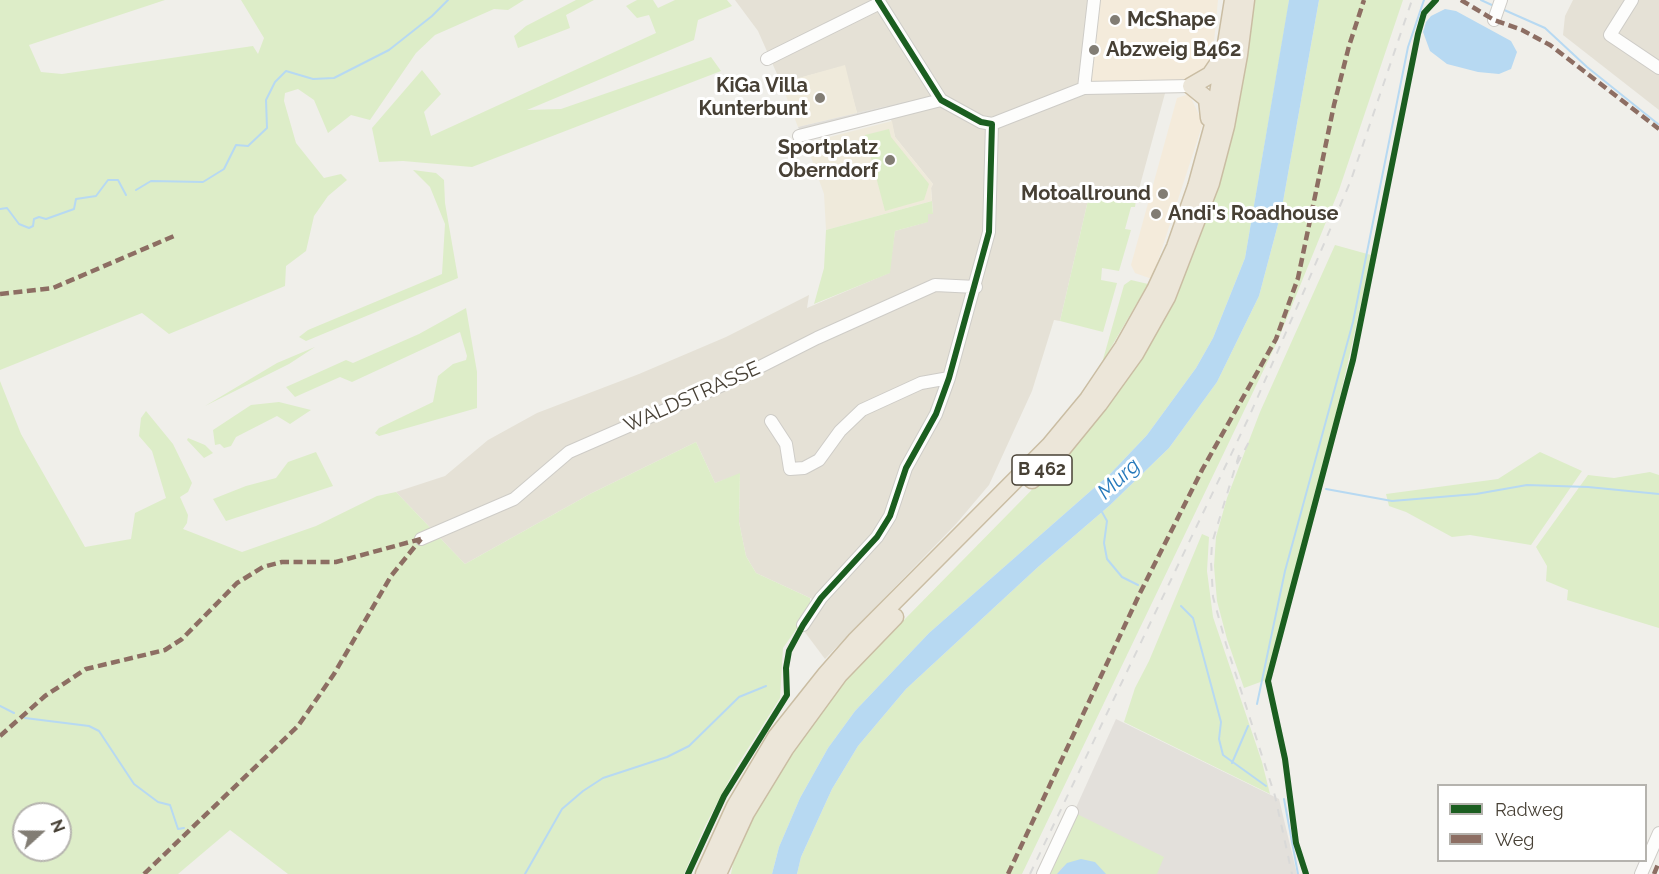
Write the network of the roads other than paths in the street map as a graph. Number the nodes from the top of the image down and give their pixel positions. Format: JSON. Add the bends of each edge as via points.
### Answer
{"nodes":[{"id":1,"x":1094,"y":0,"type":"edge"},
{"id":2,"x":1233,"y":0,"type":"edge"},
{"id":3,"x":1245,"y":0,"type":"edge"},
{"id":4,"x":1632,"y":0,"type":"edge"},
{"id":5,"x":879,"y":1,"type":"edge"},
{"id":6,"x":1227,"y":51,"type":"junction"},
{"id":7,"x":768,"y":59,"type":"dead end"},
{"id":8,"x":1659,"y":68,"type":"edge"},
{"id":9,"x":1191,"y":86,"type":"junction"},
{"id":10,"x":1084,"y":88,"type":"junction"},
{"id":11,"x":941,"y":100,"type":"junction"},
{"id":12,"x":992,"y":124,"type":"junction"},
{"id":13,"x":1213,"y":125,"type":"junction"},
{"id":14,"x":799,"y":136,"type":"dead end"},
{"id":15,"x":976,"y":287,"type":"junction"},
{"id":16,"x":949,"y":378,"type":"junction"},
{"id":17,"x":771,"y":421,"type":"dead end"},
{"id":18,"x":421,"y":539,"type":"dead end"},
{"id":19,"x":803,"y":625,"type":"dead end"},
{"id":20,"x":1072,"y":812,"type":"dead end"},
{"id":21,"x":1659,"y":832,"type":"edge"},
{"id":22,"x":1647,"y":860,"type":"edge"},
{"id":23,"x":704,"y":874,"type":"edge"},
{"id":24,"x":718,"y":874,"type":"edge"},
{"id":25,"x":1043,"y":874,"type":"edge"}],
"edges":[{"from":1,"to":10,"type":"street"},
{"from":2,"to":6,"type":"highway","number":"B 462"},
{"from":3,"to":24,"type":"highway","number":"B 462","via":[[1226,126],[1211,183],[1167,297],[1135,354],[1059,453],[839,675],[785,749],[746,813]]},
{"from":4,"to":8,"type":"street","via":[[1610,35]]},
{"from":5,"to":7,"type":"street"},
{"from":5,"to":11,"type":"street"},
{"from":6,"to":9,"type":"highway","via":[[1210,75]]},
{"from":6,"to":13,"type":"highway","number":"B 462"},
{"from":9,"to":10,"type":"street"},
{"from":9,"to":13,"type":"highway","via":[[1207,99]]},
{"from":10,"to":12,"type":"street"},
{"from":11,"to":12,"type":"street"},
{"from":11,"to":14,"type":"street"},
{"from":12,"to":15,"type":"street","via":[[989,232]]},
{"from":13,"to":23,"type":"highway","number":"B 462","via":[[1170,258],[1123,347],[1088,399],[1049,446],[826,674],[776,737],[735,806]]},
{"from":15,"to":16,"type":"street"},
{"from":15,"to":18,"type":"street","name":"WALDSTRASSE","via":[[935,285],[913,294],[734,380],[569,452],[514,499]]},
{"from":16,"to":17,"type":"street","via":[[921,383],[862,410],[819,459],[804,468],[790,469],[786,444]]},
{"from":16,"to":19,"type":"street","via":[[936,414],[906,468],[890,516]]},
{"from":20,"to":25,"type":"street"},
{"from":21,"to":22,"type":"street"}]}
